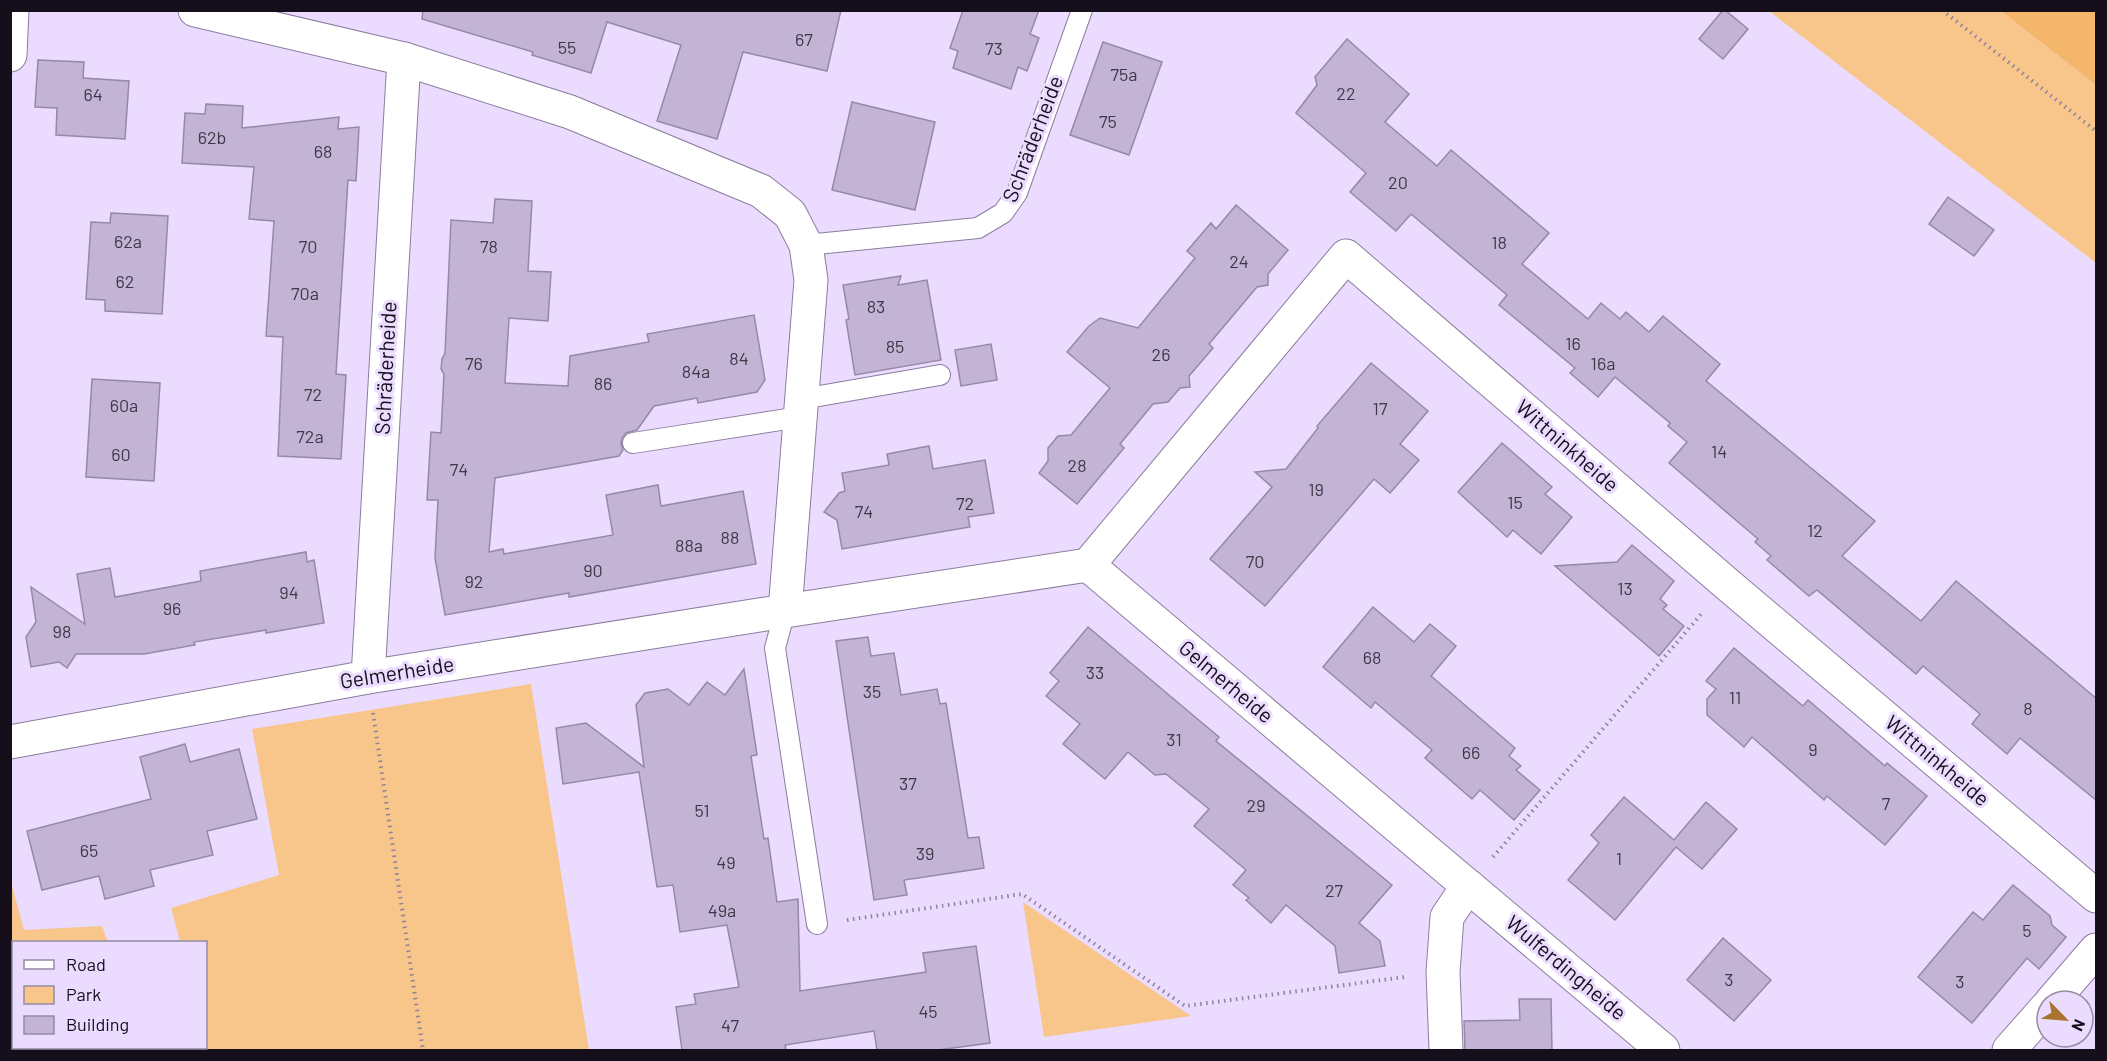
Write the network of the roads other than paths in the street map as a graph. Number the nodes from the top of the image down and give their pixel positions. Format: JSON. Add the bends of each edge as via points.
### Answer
{"nodes":[{"id":1,"x":12,"y":10,"type":"edge"},
{"id":2,"x":195,"y":10,"type":"edge"},
{"id":3,"x":1082,"y":10,"type":"edge"},
{"id":4,"x":10,"y":55,"type":"edge"},
{"id":5,"x":404,"y":59,"type":"junction"},
{"id":6,"x":806,"y":245,"type":"junction"},
{"id":7,"x":940,"y":375,"type":"dead end"},
{"id":8,"x":801,"y":408,"type":"junction"},
{"id":9,"x":633,"y":443,"type":"dead end"},
{"id":10,"x":1088,"y":565,"type":"junction"},
{"id":11,"x":785,"y":610,"type":"junction"},
{"id":12,"x":368,"y":677,"type":"junction"},
{"id":13,"x":10,"y":742,"type":"edge"},
{"id":14,"x":1468,"y":886,"type":"junction"},
{"id":15,"x":2097,"y":896,"type":"edge"},
{"id":16,"x":817,"y":924,"type":"road end"},
{"id":17,"x":2097,"y":950,"type":"edge"},
{"id":18,"x":2063,"y":989,"type":"edge"},
{"id":19,"x":2035,"y":1021,"type":"edge"},
{"id":20,"x":1446,"y":1050,"type":"edge"},
{"id":21,"x":1663,"y":1050,"type":"edge"},
{"id":22,"x":2009,"y":1050,"type":"edge"}],
"edges":[{"from":1,"to":4,"type":"street"},
{"from":2,"to":5,"type":"street"},
{"from":3,"to":6,"type":"lane","name":"Schräderheide","via":[[1017,193],[1003,213],[978,228]]},
{"from":5,"to":6,"type":"street","via":[[570,112],[761,191],[790,214]]},
{"from":5,"to":12,"type":"street","name":"Schräderheide"},
{"from":6,"to":8,"type":"street","via":[[811,280]]},
{"from":7,"to":8,"type":"lane"},
{"from":8,"to":9,"type":"lane"},
{"from":8,"to":11,"type":"street"},
{"from":10,"to":11,"type":"street","name":"Gelmerheide"},
{"from":10,"to":14,"type":"street","name":"Gelmerheide"},
{"from":10,"to":15,"type":"street","name":"Wittninkheide","via":[[1346,256]]},
{"from":11,"to":12,"type":"street","name":"Gelmerheide"},
{"from":11,"to":16,"type":"lane","via":[[776,648]]},
{"from":12,"to":13,"type":"street","name":"Gelmerheide"},
{"from":14,"to":20,"type":"street","via":[[1447,917],[1443,972]]},
{"from":14,"to":21,"type":"street","name":"Wulferdingheide"},
{"from":17,"to":18,"type":"street"},
{"from":19,"to":22,"type":"street"}]}
